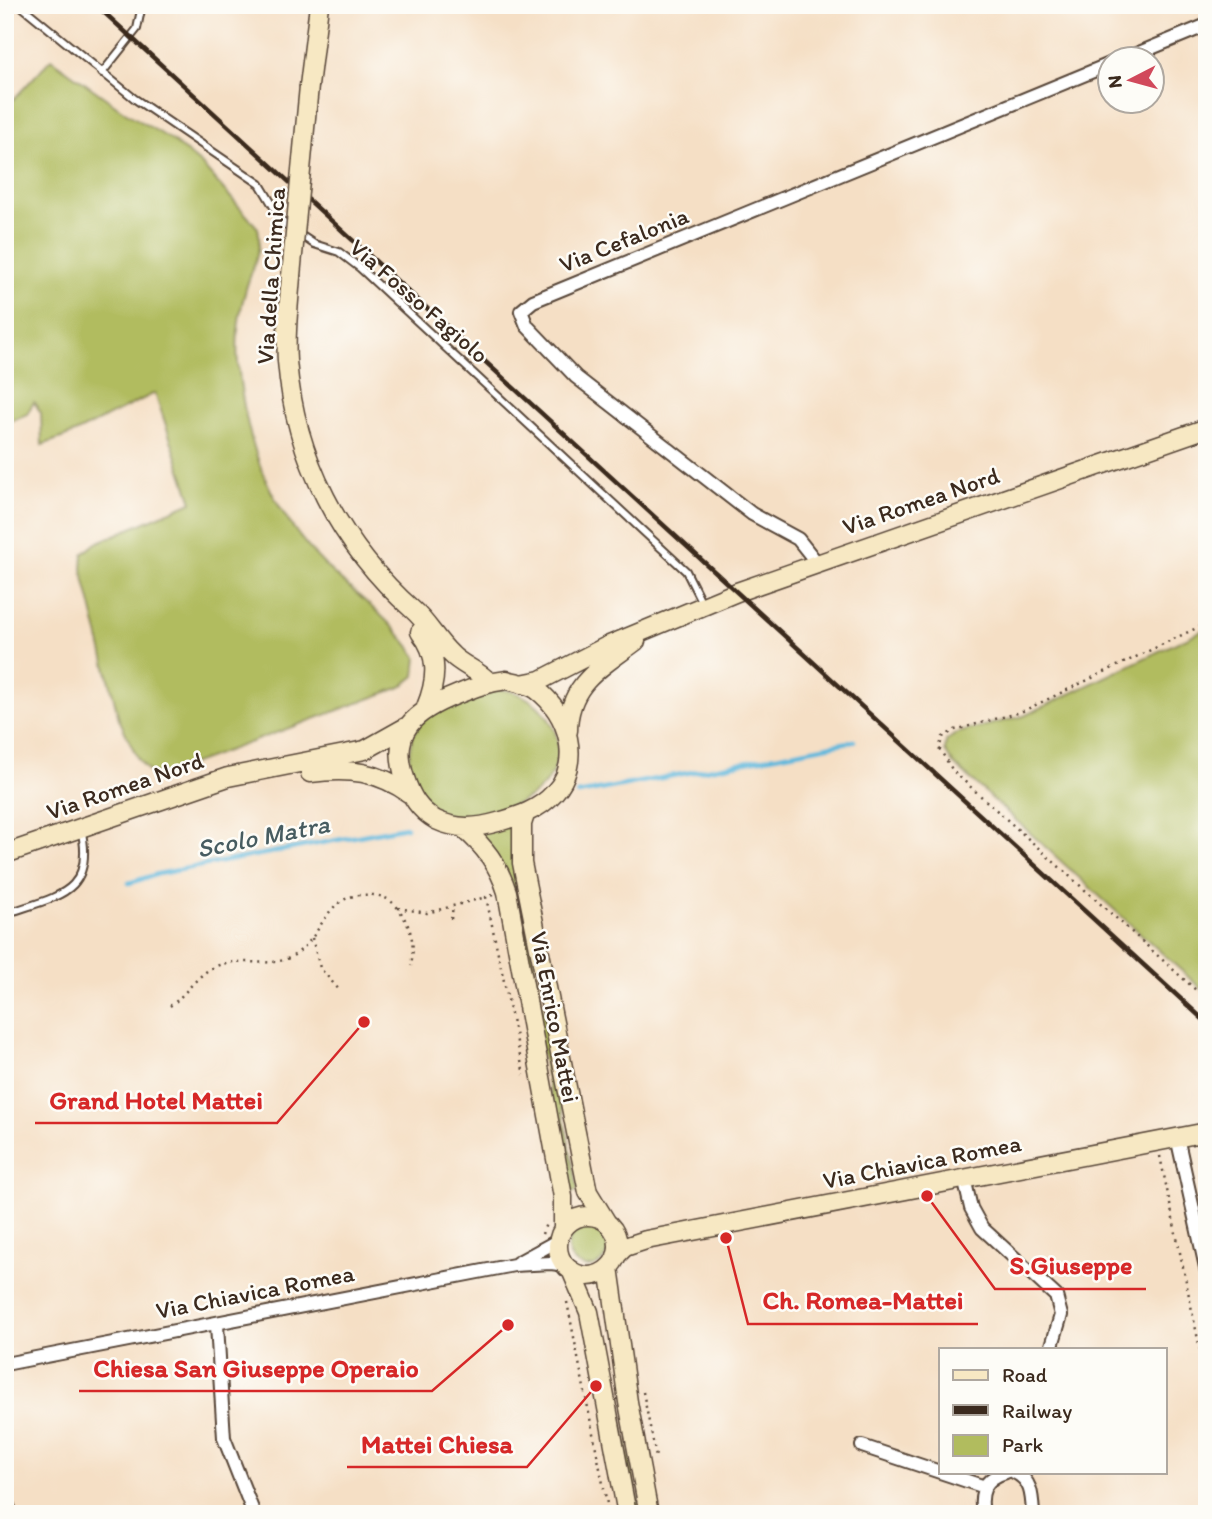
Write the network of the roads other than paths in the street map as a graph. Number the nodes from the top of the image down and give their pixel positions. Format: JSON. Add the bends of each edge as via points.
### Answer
{"nodes":[{"id":1,"x":20,"y":5,"type":"edge"},
{"id":2,"x":142,"y":5,"type":"edge"},
{"id":3,"x":319,"y":5,"type":"edge"},
{"id":4,"x":1207,"y":25,"type":"edge"},
{"id":5,"x":1156,"y":46,"type":"edge"},
{"id":6,"x":1096,"y":70,"type":"edge"},
{"id":7,"x":102,"y":73,"type":"junction"},
{"id":8,"x":1207,"y":428,"type":"edge"},
{"id":9,"x":1207,"y":438,"type":"edge"},
{"id":10,"x":1177,"y":440,"type":"junction"},
{"id":11,"x":817,"y":563,"type":"junction"},
{"id":12,"x":402,"y":602,"type":"junction"},
{"id":13,"x":703,"y":605,"type":"junction"},
{"id":14,"x":654,"y":626,"type":"junction"},
{"id":15,"x":489,"y":682,"type":"junction"},
{"id":16,"x":521,"y":684,"type":"junction"},
{"id":17,"x":426,"y":707,"type":"junction"},
{"id":18,"x":406,"y":727,"type":"junction"},
{"id":19,"x":568,"y":734,"type":"junction"},
{"id":20,"x":261,"y":772,"type":"junction"},
{"id":21,"x":410,"y":794,"type":"junction"},
{"id":22,"x":526,"y":815,"type":"junction"},
{"id":23,"x":80,"y":826,"type":"junction"},
{"id":24,"x":463,"y":828,"type":"junction"},
{"id":25,"x":5,"y":854,"type":"edge"},
{"id":26,"x":5,"y":914,"type":"edge"},
{"id":27,"x":1177,"y":1137,"type":"junction"},
{"id":28,"x":1204,"y":1138,"type":"edge"},
{"id":29,"x":964,"y":1178,"type":"junction"},
{"id":30,"x":610,"y":1226,"type":"junction"},
{"id":31,"x":561,"y":1235,"type":"junction"},
{"id":32,"x":646,"y":1240,"type":"junction"},
{"id":33,"x":613,"y":1262,"type":"junction"},
{"id":34,"x":514,"y":1265,"type":"junction"},
{"id":35,"x":568,"y":1268,"type":"junction"},
{"id":36,"x":1207,"y":1272,"type":"edge"},
{"id":37,"x":217,"y":1325,"type":"junction"},
{"id":38,"x":1051,"y":1348,"type":"edge"},
{"id":39,"x":5,"y":1364,"type":"edge"},
{"id":40,"x":862,"y":1446,"type":"dead end"},
{"id":41,"x":939,"y":1472,"type":"edge"},
{"id":42,"x":946,"y":1474,"type":"edge"},
{"id":43,"x":1000,"y":1474,"type":"edge"},
{"id":44,"x":1022,"y":1474,"type":"edge"},
{"id":45,"x":985,"y":1487,"type":"junction"},
{"id":46,"x":5,"y":1498,"type":"edge"},
{"id":47,"x":657,"y":1510,"type":"edge"},
{"id":48,"x":11,"y":1514,"type":"edge"},
{"id":49,"x":254,"y":1514,"type":"edge"},
{"id":50,"x":626,"y":1514,"type":"edge"},
{"id":51,"x":983,"y":1514,"type":"edge"},
{"id":52,"x":1033,"y":1514,"type":"edge"}],
"edges":[{"from":1,"to":7,"type":"lane","name":"Via Fosso Fagiolo"},
{"from":2,"to":7,"type":"lane","via":[[137,29]]},
{"from":3,"to":12,"type":"main road","name":"Via della Chimica","bridge":true,"via":[[291,276],[287,358],[292,402],[312,472],[329,508],[360,554]]},
{"from":4,"to":5,"type":"street"},
{"from":6,"to":11,"type":"street","name":"Via Cefalonia","via":[[533,301],[521,311],[527,326],[576,377],[752,514],[798,539]]},
{"from":7,"to":13,"type":"lane","name":"Via Fosso Fagiolo","via":[[260,184],[284,224],[360,268],[686,571]]},
{"from":8,"to":10,"type":"main road","name":"Via Romea Nord"},
{"from":9,"to":10,"type":"main road"},
{"from":10,"to":11,"type":"main road","name":"Via Romea Nord"},
{"from":11,"to":13,"type":"main road","name":"Via Romea Nord"},
{"from":12,"to":15,"type":"main road","name":"Via della Chimica","via":[[451,655]]},
{"from":12,"to":17,"type":"main road","name":"Via della Chimica","via":[[435,664],[433,691]]},
{"from":13,"to":14,"type":"main road","name":"Via Romea Nord"},
{"from":14,"to":16,"type":"main road","name":"Via Romea Nord","via":[[541,680]]},
{"from":14,"to":19,"type":"main road","name":"Via Romea Nord","via":[[579,687],[568,717]]},
{"from":15,"to":16,"type":"main road"},
{"from":15,"to":17,"type":"main road"},
{"from":16,"to":19,"type":"main road","via":[[535,689],[555,707]]},
{"from":17,"to":18,"type":"main road"},
{"from":18,"to":20,"type":"main road","name":"Via Romea Nord","via":[[365,750]]},
{"from":18,"to":21,"type":"main road","via":[[402,768]]},
{"from":19,"to":22,"type":"main road","via":[[570,759],[565,778]]},
{"from":20,"to":21,"type":"main road","name":"Via Romea Nord","via":[[364,771],[390,780]]},
{"from":20,"to":23,"type":"main road","name":"Via Romea Nord","via":[[228,777]]},
{"from":21,"to":24,"type":"main road","via":[[430,816]]},
{"from":22,"to":24,"type":"main road"},
{"from":22,"to":30,"type":"main road","name":"Via Enrico Mattei","via":[[522,863],[588,1192]]},
{"from":23,"to":25,"type":"main road","name":"Via Romea Nord"},
{"from":23,"to":26,"type":"lane","via":[[87,854],[83,875],[69,890]]},
{"from":24,"to":31,"type":"main road","name":"Via Enrico Mattei","via":[[483,844],[500,870],[507,892],[563,1198]]},
{"from":27,"to":28,"type":"main road","name":"Via Chiavica Romea"},
{"from":27,"to":29,"type":"main road","name":"Via Chiavica Romea"},
{"from":27,"to":36,"type":"street"},
{"from":29,"to":32,"type":"main road","name":"Via Chiavica Romea"},
{"from":29,"to":38,"type":"street","via":[[971,1208],[982,1228],[1056,1296],[1062,1315]]},
{"from":30,"to":31,"type":"main road","via":[[584,1217]]},
{"from":30,"to":32,"type":"main road","name":"Via Chiavica Romea","via":[[627,1237]]},
{"from":30,"to":33,"type":"main road","via":[[617,1238]]},
{"from":31,"to":34,"type":"street","name":"Via Chiavica Romea"},
{"from":31,"to":35,"type":"main road","via":[[561,1258]]},
{"from":32,"to":33,"type":"main road","name":"Via Chiavica Romea","via":[[625,1247]]},
{"from":33,"to":35,"type":"main road","via":[[595,1275]]},
{"from":33,"to":47,"type":"main road","via":[[628,1402]]},
{"from":34,"to":35,"type":"street","name":"Via Chiavica Romea","via":[[551,1263]]},
{"from":34,"to":37,"type":"street","name":"Via Chiavica Romea"},
{"from":35,"to":50,"type":"main road","via":[[589,1312]]},
{"from":37,"to":39,"type":"street","name":"Via Chiavica Romea"},
{"from":37,"to":49,"type":"street","via":[[224,1438]]},
{"from":40,"to":41,"type":"street"},
{"from":42,"to":45,"type":"street"},
{"from":43,"to":45,"type":"street"},
{"from":44,"to":52,"type":"street","via":[[1032,1493]]},
{"from":45,"to":51,"type":"street","via":[[980,1498]]},
{"from":46,"to":48,"type":"street"}]}
